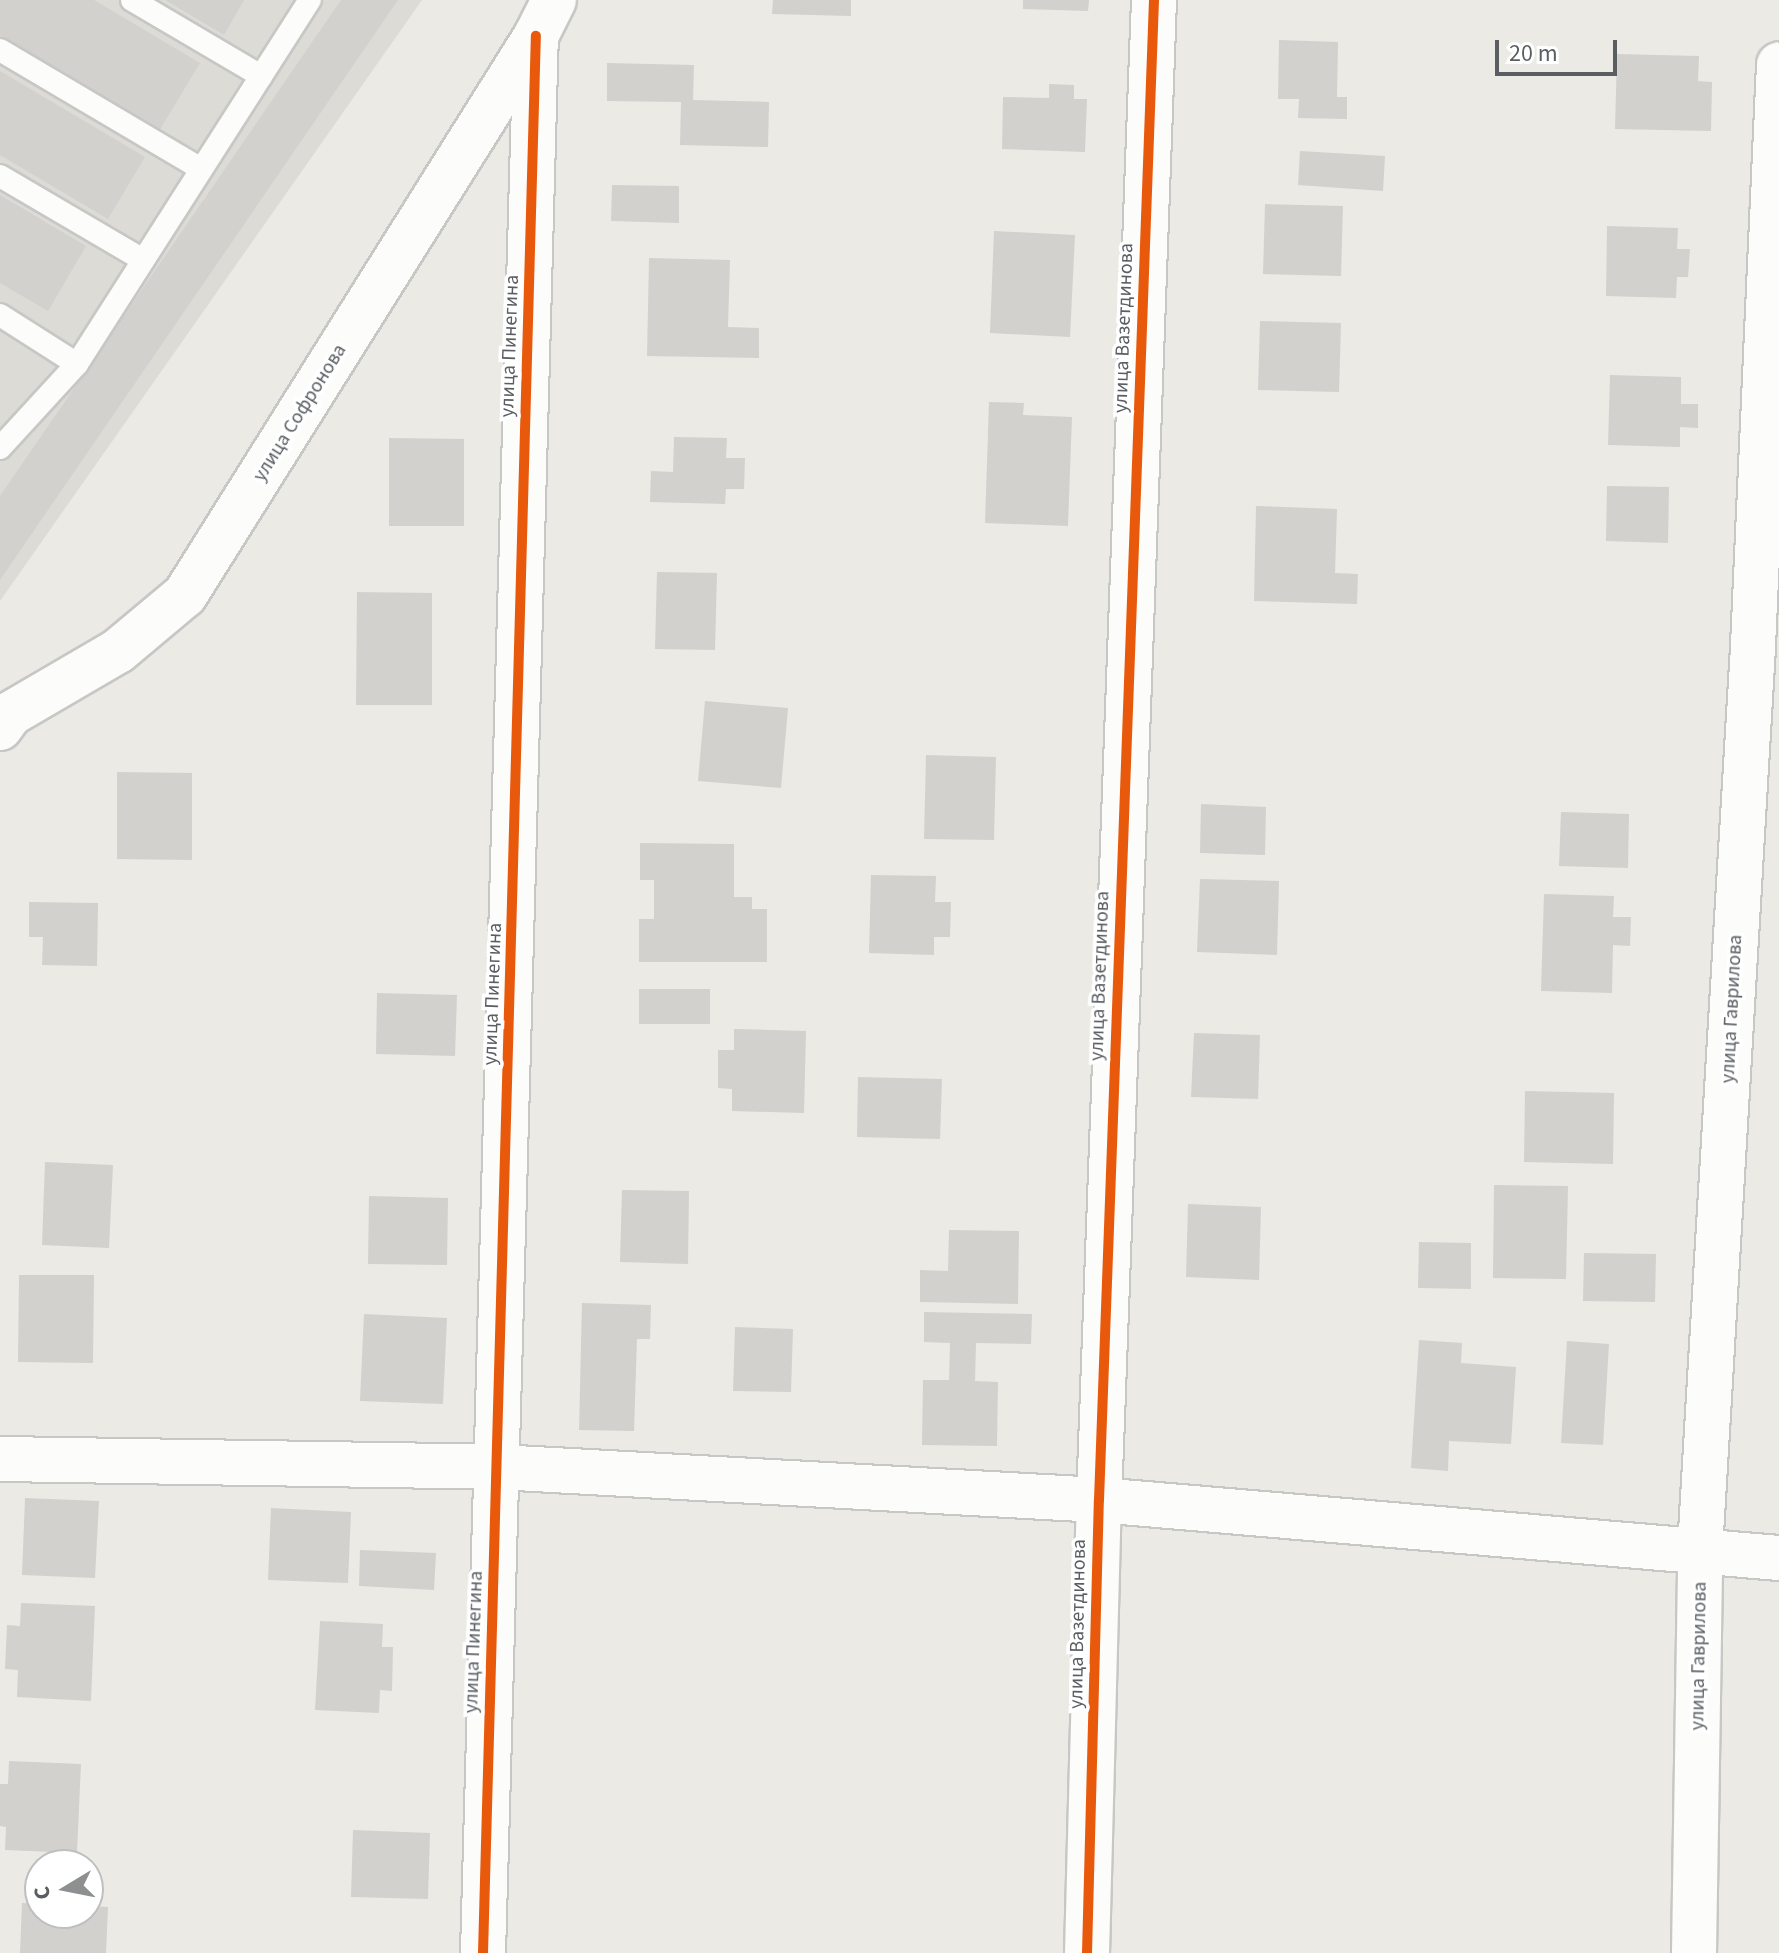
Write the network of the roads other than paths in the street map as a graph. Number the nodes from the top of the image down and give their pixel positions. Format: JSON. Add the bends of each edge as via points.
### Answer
{"nodes":[{"id":1,"x":132,"y":0,"type":"edge"},
{"id":2,"x":310,"y":0,"type":"edge"},
{"id":3,"x":1154,"y":0,"type":"edge"},
{"id":4,"x":545,"y":18,"type":"edge"},
{"id":5,"x":0,"y":50,"type":"edge"},
{"id":6,"x":1779,"y":65,"type":"edge"},
{"id":7,"x":261,"y":76,"type":"junction"},
{"id":8,"x":201,"y":169,"type":"junction"},
{"id":9,"x":0,"y":176,"type":"edge"},
{"id":10,"x":143,"y":260,"type":"junction"},
{"id":11,"x":0,"y":315,"type":"edge"},
{"id":12,"x":77,"y":364,"type":"junction"},
{"id":13,"x":2,"y":443,"type":"edge"},
{"id":14,"x":1766,"y":647,"type":"edge"},
{"id":15,"x":0,"y":728,"type":"edge"},
{"id":16,"x":0,"y":1459,"type":"edge"},
{"id":17,"x":498,"y":1467,"type":"junction"},
{"id":18,"x":1099,"y":1500,"type":"junction"},
{"id":19,"x":1700,"y":1550,"type":"junction"},
{"id":20,"x":1779,"y":1558,"type":"edge"},
{"id":21,"x":483,"y":1953,"type":"edge"},
{"id":22,"x":1087,"y":1953,"type":"edge"},
{"id":23,"x":1694,"y":1953,"type":"edge"}],
"edges":[{"from":1,"to":7,"type":"lane"},
{"from":2,"to":7,"type":"lane"},
{"from":3,"to":18,"type":"street","name":"улица Вазетдинова"},
{"from":4,"to":15,"type":"street","name":"улица Софронова","via":[[185,595],[118,651],[10,714]]},
{"from":4,"to":17,"type":"street","name":"улица Пинегина"},
{"from":5,"to":8,"type":"lane"},
{"from":6,"to":14,"type":"street","name":"улица Гаврилова"},
{"from":7,"to":8,"type":"lane"},
{"from":8,"to":10,"type":"lane"},
{"from":9,"to":10,"type":"lane"},
{"from":10,"to":12,"type":"lane"},
{"from":11,"to":12,"type":"lane"},
{"from":12,"to":13,"type":"lane"},
{"from":14,"to":19,"type":"street","name":"улица Гаврилова"},
{"from":16,"to":17,"type":"street"},
{"from":17,"to":18,"type":"street"},
{"from":17,"to":21,"type":"street","name":"улица Пинегина"},
{"from":18,"to":19,"type":"street"},
{"from":18,"to":22,"type":"street","name":"улица Вазетдинова"},
{"from":19,"to":20,"type":"street"},
{"from":19,"to":23,"type":"street","name":"улица Гаврилова"}]}
